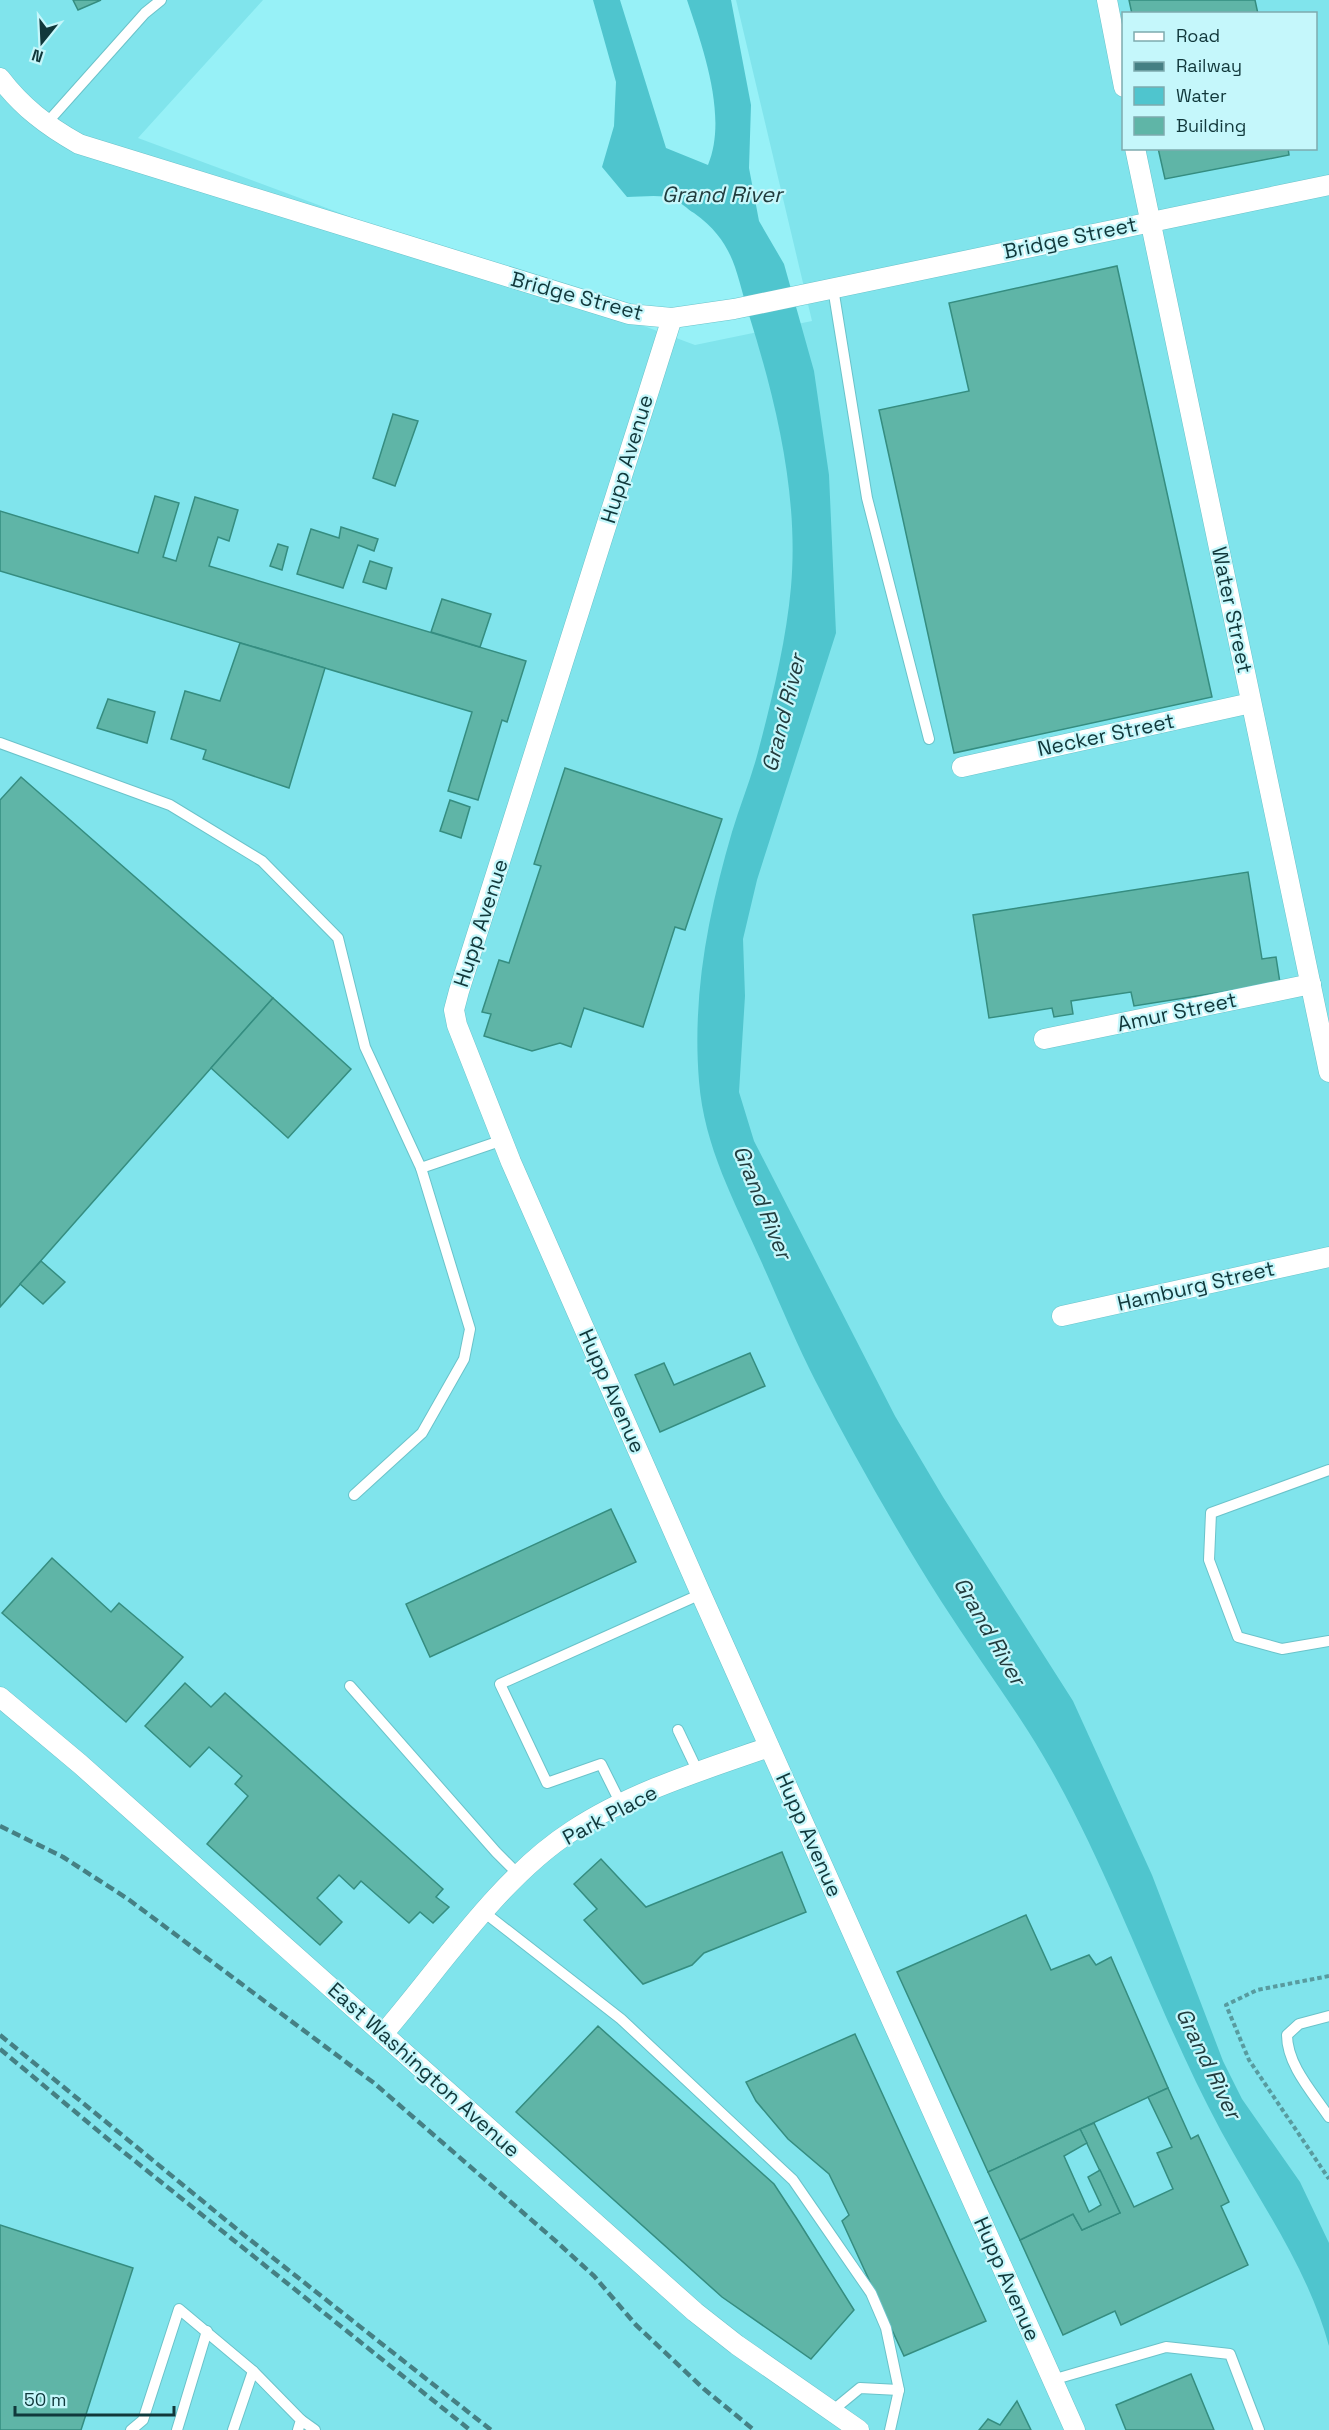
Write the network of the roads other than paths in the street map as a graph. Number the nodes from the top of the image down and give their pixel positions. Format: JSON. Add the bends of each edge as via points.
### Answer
{"nodes":[{"id":1,"x":161,"y":0,"type":"edge"},
{"id":2,"x":1107,"y":0,"type":"edge"},
{"id":3,"x":1122,"y":77,"type":"edge"},
{"id":4,"x":0,"y":78,"type":"edge"},
{"id":5,"x":45,"y":125,"type":"junction"},
{"id":6,"x":1136,"y":150,"type":"edge"},
{"id":7,"x":1329,"y":185,"type":"edge"},
{"id":8,"x":1149,"y":221,"type":"junction"},
{"id":9,"x":824,"y":290,"type":"junction"},
{"id":10,"x":672,"y":318,"type":"junction"},
{"id":11,"x":1251,"y":703,"type":"junction"},
{"id":12,"x":929,"y":739,"type":"dead end"},
{"id":13,"x":0,"y":743,"type":"edge"},
{"id":14,"x":962,"y":767,"type":"dead end"},
{"id":15,"x":1311,"y":984,"type":"junction"},
{"id":16,"x":1044,"y":1039,"type":"dead end"},
{"id":17,"x":1329,"y":1072,"type":"edge"},
{"id":18,"x":503,"y":1140,"type":"junction"},
{"id":19,"x":421,"y":1168,"type":"junction"},
{"id":20,"x":1329,"y":1257,"type":"edge"},
{"id":21,"x":1062,"y":1316,"type":"dead end"},
{"id":22,"x":1329,"y":1470,"type":"edge"},
{"id":23,"x":354,"y":1496,"type":"dead end"},
{"id":24,"x":701,"y":1594,"type":"junction"},
{"id":25,"x":1329,"y":1641,"type":"edge"},
{"id":26,"x":350,"y":1686,"type":"dead end"},
{"id":27,"x":0,"y":1697,"type":"edge"},
{"id":28,"x":678,"y":1730,"type":"dead end"},
{"id":29,"x":769,"y":1747,"type":"junction"},
{"id":30,"x":698,"y":1772,"type":"junction"},
{"id":31,"x":621,"y":1804,"type":"junction"},
{"id":32,"x":519,"y":1874,"type":"junction"},
{"id":33,"x":485,"y":1913,"type":"junction"},
{"id":34,"x":1329,"y":2016,"type":"edge"},
{"id":35,"x":383,"y":2034,"type":"junction"},
{"id":36,"x":1329,"y":2117,"type":"edge"},
{"id":37,"x":207,"y":2331,"type":"junction"},
{"id":38,"x":253,"y":2371,"type":"junction"},
{"id":39,"x":1052,"y":2380,"type":"junction"},
{"id":40,"x":899,"y":2390,"type":"junction"},
{"id":41,"x":832,"y":2411,"type":"junction"},
{"id":42,"x":300,"y":2425,"type":"edge"},
{"id":43,"x":131,"y":2430,"type":"edge"},
{"id":44,"x":177,"y":2430,"type":"edge"},
{"id":45,"x":234,"y":2430,"type":"edge"},
{"id":46,"x":315,"y":2430,"type":"edge"},
{"id":47,"x":859,"y":2430,"type":"edge"},
{"id":48,"x":890,"y":2430,"type":"edge"},
{"id":49,"x":1075,"y":2430,"type":"edge"},
{"id":50,"x":1259,"y":2430,"type":"edge"}],
"edges":[{"from":1,"to":5,"type":"lane"},
{"from":2,"to":3,"type":"street"},
{"from":4,"to":5,"type":"street","name":"Bridge Street"},
{"from":5,"to":10,"type":"street","name":"Bridge Street","via":[[79,144],[380,239],[629,314]]},
{"from":6,"to":8,"type":"street","name":"Water Street"},
{"from":7,"to":8,"type":"street","name":"Bridge Street"},
{"from":8,"to":9,"type":"street","name":"Bridge Street"},
{"from":8,"to":11,"type":"street","name":"Water Street"},
{"from":9,"to":10,"type":"street","name":"Bridge Street"},
{"from":9,"to":12,"type":"lane","via":[[867,498]]},
{"from":10,"to":18,"type":"street","name":"Hupp Avenue","via":[[454,1010],[462,1040]]},
{"from":11,"to":14,"type":"street","name":"Necker Street"},
{"from":11,"to":15,"type":"street","name":"Water Street"},
{"from":13,"to":19,"type":"lane","via":[[170,805],[262,861],[338,938],[365,1047]]},
{"from":15,"to":16,"type":"street","name":"Amur Street"},
{"from":15,"to":17,"type":"street","name":"Water Street"},
{"from":18,"to":19,"type":"lane"},
{"from":18,"to":24,"type":"street","name":"Hupp Avenue"},
{"from":19,"to":23,"type":"lane","via":[[470,1329],[464,1359],[422,1432]]},
{"from":20,"to":21,"type":"street","name":"Hamburg Street"},
{"from":22,"to":25,"type":"lane","via":[[1211,1513],[1209,1560],[1238,1637],[1282,1649]]},
{"from":24,"to":29,"type":"street","name":"Hupp Avenue"},
{"from":24,"to":31,"type":"lane","via":[[500,1684],[547,1783],[601,1764]]},
{"from":26,"to":32,"type":"lane"},
{"from":27,"to":35,"type":"street","name":"East Washington Avenue"},
{"from":28,"to":30,"type":"lane"},
{"from":29,"to":30,"type":"street","name":"Park Place"},
{"from":29,"to":39,"type":"street","name":"Hupp Avenue"},
{"from":30,"to":31,"type":"street","name":"Park Place"},
{"from":31,"to":32,"type":"street","name":"Park Place","via":[[572,1831]]},
{"from":32,"to":33,"type":"street","name":"Park Place"},
{"from":33,"to":35,"type":"street","name":"Park Place"},
{"from":33,"to":40,"type":"lane","via":[[621,2019],[794,2180],[871,2293],[886,2328]]},
{"from":34,"to":36,"type":"lane","via":[[1299,2024],[1287,2035],[1287,2047]]},
{"from":35,"to":41,"type":"street","name":"East Washington Avenue","via":[[695,2312]]},
{"from":37,"to":38,"type":"lane"},
{"from":37,"to":43,"type":"lane","via":[[179,2309],[143,2420]]},
{"from":37,"to":44,"type":"lane"},
{"from":38,"to":42,"type":"lane"},
{"from":38,"to":45,"type":"lane"},
{"from":39,"to":49,"type":"street","name":"Hupp Avenue"},
{"from":39,"to":50,"type":"lane","via":[[1166,2346],[1230,2354]]},
{"from":40,"to":41,"type":"lane","via":[[860,2388]]},
{"from":40,"to":48,"type":"lane"},
{"from":41,"to":47,"type":"street","name":"East Washington Avenue"},
{"from":42,"to":46,"type":"lane"}]}
